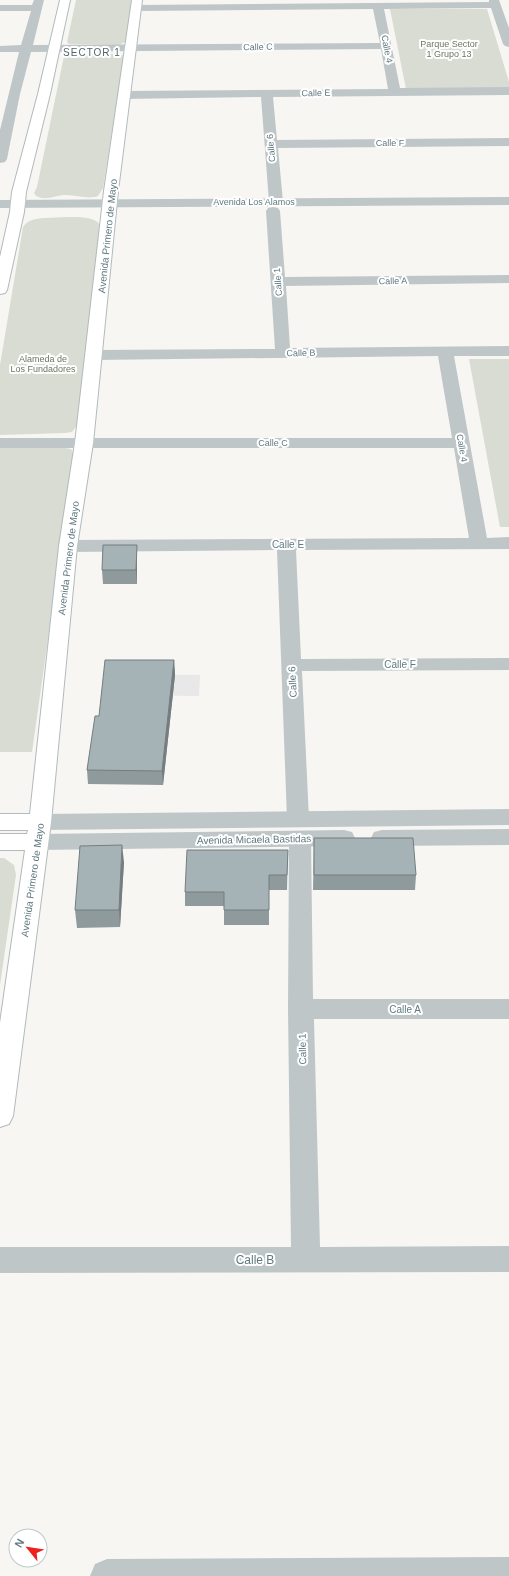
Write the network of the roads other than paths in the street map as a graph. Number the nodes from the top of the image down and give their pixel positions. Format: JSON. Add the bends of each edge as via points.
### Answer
{"nodes":[{"id":1,"x":65,"y":0,"type":"edge"},
{"id":2,"x":494,"y":3,"type":"edge"},
{"id":3,"x":38,"y":4,"type":"edge"},
{"id":4,"x":136,"y":4,"type":"edge"},
{"id":5,"x":264,"y":4,"type":"edge"},
{"id":6,"x":378,"y":6,"type":"junction"},
{"id":7,"x":0,"y":8,"type":"edge"},
{"id":8,"x":509,"y":44,"type":"edge"},
{"id":9,"x":386,"y":46,"type":"junction"},
{"id":10,"x":130,"y":48,"type":"junction"},
{"id":11,"x":0,"y":49,"type":"edge"},
{"id":12,"x":26,"y":49,"type":"junction"},
{"id":13,"x":53,"y":49,"type":"junction"},
{"id":14,"x":509,"y":91,"type":"edge"},
{"id":15,"x":395,"y":92,"type":"junction"},
{"id":16,"x":0,"y":94,"type":"edge"},
{"id":17,"x":14,"y":94,"type":"junction"},
{"id":18,"x":267,"y":94,"type":"junction"},
{"id":19,"x":124,"y":95,"type":"junction"},
{"id":20,"x":509,"y":142,"type":"edge"},
{"id":21,"x":271,"y":144,"type":"junction"},
{"id":22,"x":0,"y":159,"type":"edge"},
{"id":23,"x":509,"y":201,"type":"edge"},
{"id":24,"x":0,"y":204,"type":"edge"},
{"id":25,"x":275,"y":206,"type":"junction"},
{"id":26,"x":17,"y":208,"type":"junction"},
{"id":27,"x":110,"y":208,"type":"junction"},
{"id":28,"x":509,"y":210,"type":"edge"},
{"id":29,"x":0,"y":212,"type":"edge"},
{"id":30,"x":509,"y":279,"type":"edge"},
{"id":31,"x":278,"y":282,"type":"junction"},
{"id":32,"x":0,"y":290,"type":"edge"},
{"id":33,"x":444,"y":352,"type":"junction"},
{"id":34,"x":509,"y":352,"type":"edge"},
{"id":35,"x":283,"y":354,"type":"junction"},
{"id":36,"x":94,"y":355,"type":"junction"},
{"id":37,"x":0,"y":443,"type":"edge"},
{"id":38,"x":84,"y":443,"type":"junction"},
{"id":39,"x":462,"y":444,"type":"junction"},
{"id":40,"x":478,"y":543,"type":"junction"},
{"id":41,"x":509,"y":543,"type":"edge"},
{"id":42,"x":286,"y":544,"type":"junction"},
{"id":43,"x":68,"y":546,"type":"junction"},
{"id":44,"x":509,"y":664,"type":"edge"},
{"id":45,"x":292,"y":665,"type":"junction"},
{"id":46,"x":509,"y":817,"type":"edge"},
{"id":47,"x":0,"y":822,"type":"edge"},
{"id":48,"x":299,"y":829,"type":"junction"},
{"id":49,"x":39,"y":832,"type":"junction"},
{"id":50,"x":509,"y":837,"type":"edge"},
{"id":51,"x":0,"y":842,"type":"edge"},
{"id":52,"x":301,"y":1009,"type":"junction"},
{"id":53,"x":509,"y":1009,"type":"edge"},
{"id":54,"x":0,"y":1116,"type":"edge"},
{"id":55,"x":509,"y":1259,"type":"edge"},
{"id":56,"x":0,"y":1260,"type":"edge"},
{"id":57,"x":306,"y":1260,"type":"junction"},
{"id":58,"x":509,"y":1574,"type":"edge"},
{"id":59,"x":107,"y":1576,"type":"edge"}],
"edges":[{"from":1,"to":13,"type":"main road"},
{"from":2,"to":6,"type":"street"},
{"from":2,"to":8,"type":"street"},
{"from":3,"to":7,"type":"street"},
{"from":3,"to":12,"type":"street"},
{"from":4,"to":5,"type":"street"},
{"from":4,"to":10,"type":"main road","name":"Avenida Primero de Mayo"},
{"from":5,"to":6,"type":"street"},
{"from":6,"to":9,"type":"street","name":"Calle 4"},
{"from":9,"to":10,"type":"street","name":"Calle C"},
{"from":9,"to":15,"type":"street","name":"Calle 4"},
{"from":10,"to":13,"type":"street","name":"Calle C"},
{"from":10,"to":19,"type":"main road","name":"Avenida Primero de Mayo"},
{"from":11,"to":12,"type":"street","name":"Calle C"},
{"from":12,"to":13,"type":"street","name":"Calle C"},
{"from":12,"to":17,"type":"street"},
{"from":13,"to":26,"type":"main road"},
{"from":14,"to":15,"type":"street","name":"Calle E"},
{"from":15,"to":18,"type":"street","name":"Calle E"},
{"from":16,"to":17,"type":"street"},
{"from":17,"to":22,"type":"street"},
{"from":18,"to":19,"type":"street","name":"Calle E"},
{"from":18,"to":21,"type":"street","name":"Calle 6"},
{"from":19,"to":27,"type":"main road","name":"Avenida Primero de Mayo"},
{"from":20,"to":21,"type":"street","name":"Calle F"},
{"from":21,"to":25,"type":"street","name":"Calle 6"},
{"from":23,"to":25,"type":"street","name":"Avenida Los Alamos"},
{"from":24,"to":26,"type":"street","name":"Avenida Los Alamos"},
{"from":25,"to":27,"type":"street","name":"Avenida Los Alamos"},
{"from":25,"to":28,"type":"street","name":"Avenida Los Alamos"},
{"from":25,"to":31,"type":"street","name":"Calle 1"},
{"from":26,"to":27,"type":"street","name":"Avenida Los Alamos"},
{"from":26,"to":29,"type":"street","name":"Avenida Los Alamos"},
{"from":26,"to":32,"type":"main road"},
{"from":27,"to":36,"type":"main road","name":"Avenida Primero de Mayo"},
{"from":30,"to":31,"type":"street","name":"Calle A"},
{"from":31,"to":35,"type":"street","name":"Calle 1"},
{"from":33,"to":34,"type":"street","name":"Calle B"},
{"from":33,"to":35,"type":"street","name":"Calle B"},
{"from":33,"to":39,"type":"street","name":"Calle 4"},
{"from":35,"to":36,"type":"street","name":"Calle B"},
{"from":36,"to":38,"type":"main road","name":"Avenida Primero de Mayo"},
{"from":37,"to":38,"type":"street","name":"Calle C"},
{"from":38,"to":39,"type":"street","name":"Calle C"},
{"from":38,"to":43,"type":"main road","name":"Avenida Primero de Mayo"},
{"from":39,"to":40,"type":"street","name":"Calle 4"},
{"from":40,"to":41,"type":"street","name":"Calle E"},
{"from":40,"to":42,"type":"street","name":"Calle E"},
{"from":42,"to":43,"type":"street","name":"Calle E"},
{"from":42,"to":45,"type":"street","name":"Calle 6"},
{"from":43,"to":49,"type":"main road","name":"Avenida Primero de Mayo"},
{"from":44,"to":45,"type":"street","name":"Calle F"},
{"from":45,"to":48,"type":"street","name":"Calle 6"},
{"from":46,"to":48,"type":"street","name":"Avenida Micaela Bastidas"},
{"from":47,"to":49,"type":"main road","name":"Avenida Micaela Bastidas"},
{"from":48,"to":49,"type":"street","name":"Avenida Micaela Bastidas"},
{"from":48,"to":50,"type":"street","name":"Avenida Micaela Bastidas"},
{"from":48,"to":52,"type":"street","name":"Calle 1"},
{"from":49,"to":51,"type":"main road","name":"Avenida Micaela Bastidas"},
{"from":49,"to":54,"type":"main road","name":"Avenida Primero de Mayo"},
{"from":52,"to":53,"type":"street","name":"Calle A"},
{"from":52,"to":57,"type":"street","name":"Calle 1"},
{"from":55,"to":57,"type":"street","name":"Calle B"},
{"from":56,"to":57,"type":"street","name":"Calle B"},
{"from":58,"to":59,"type":"street"}]}
